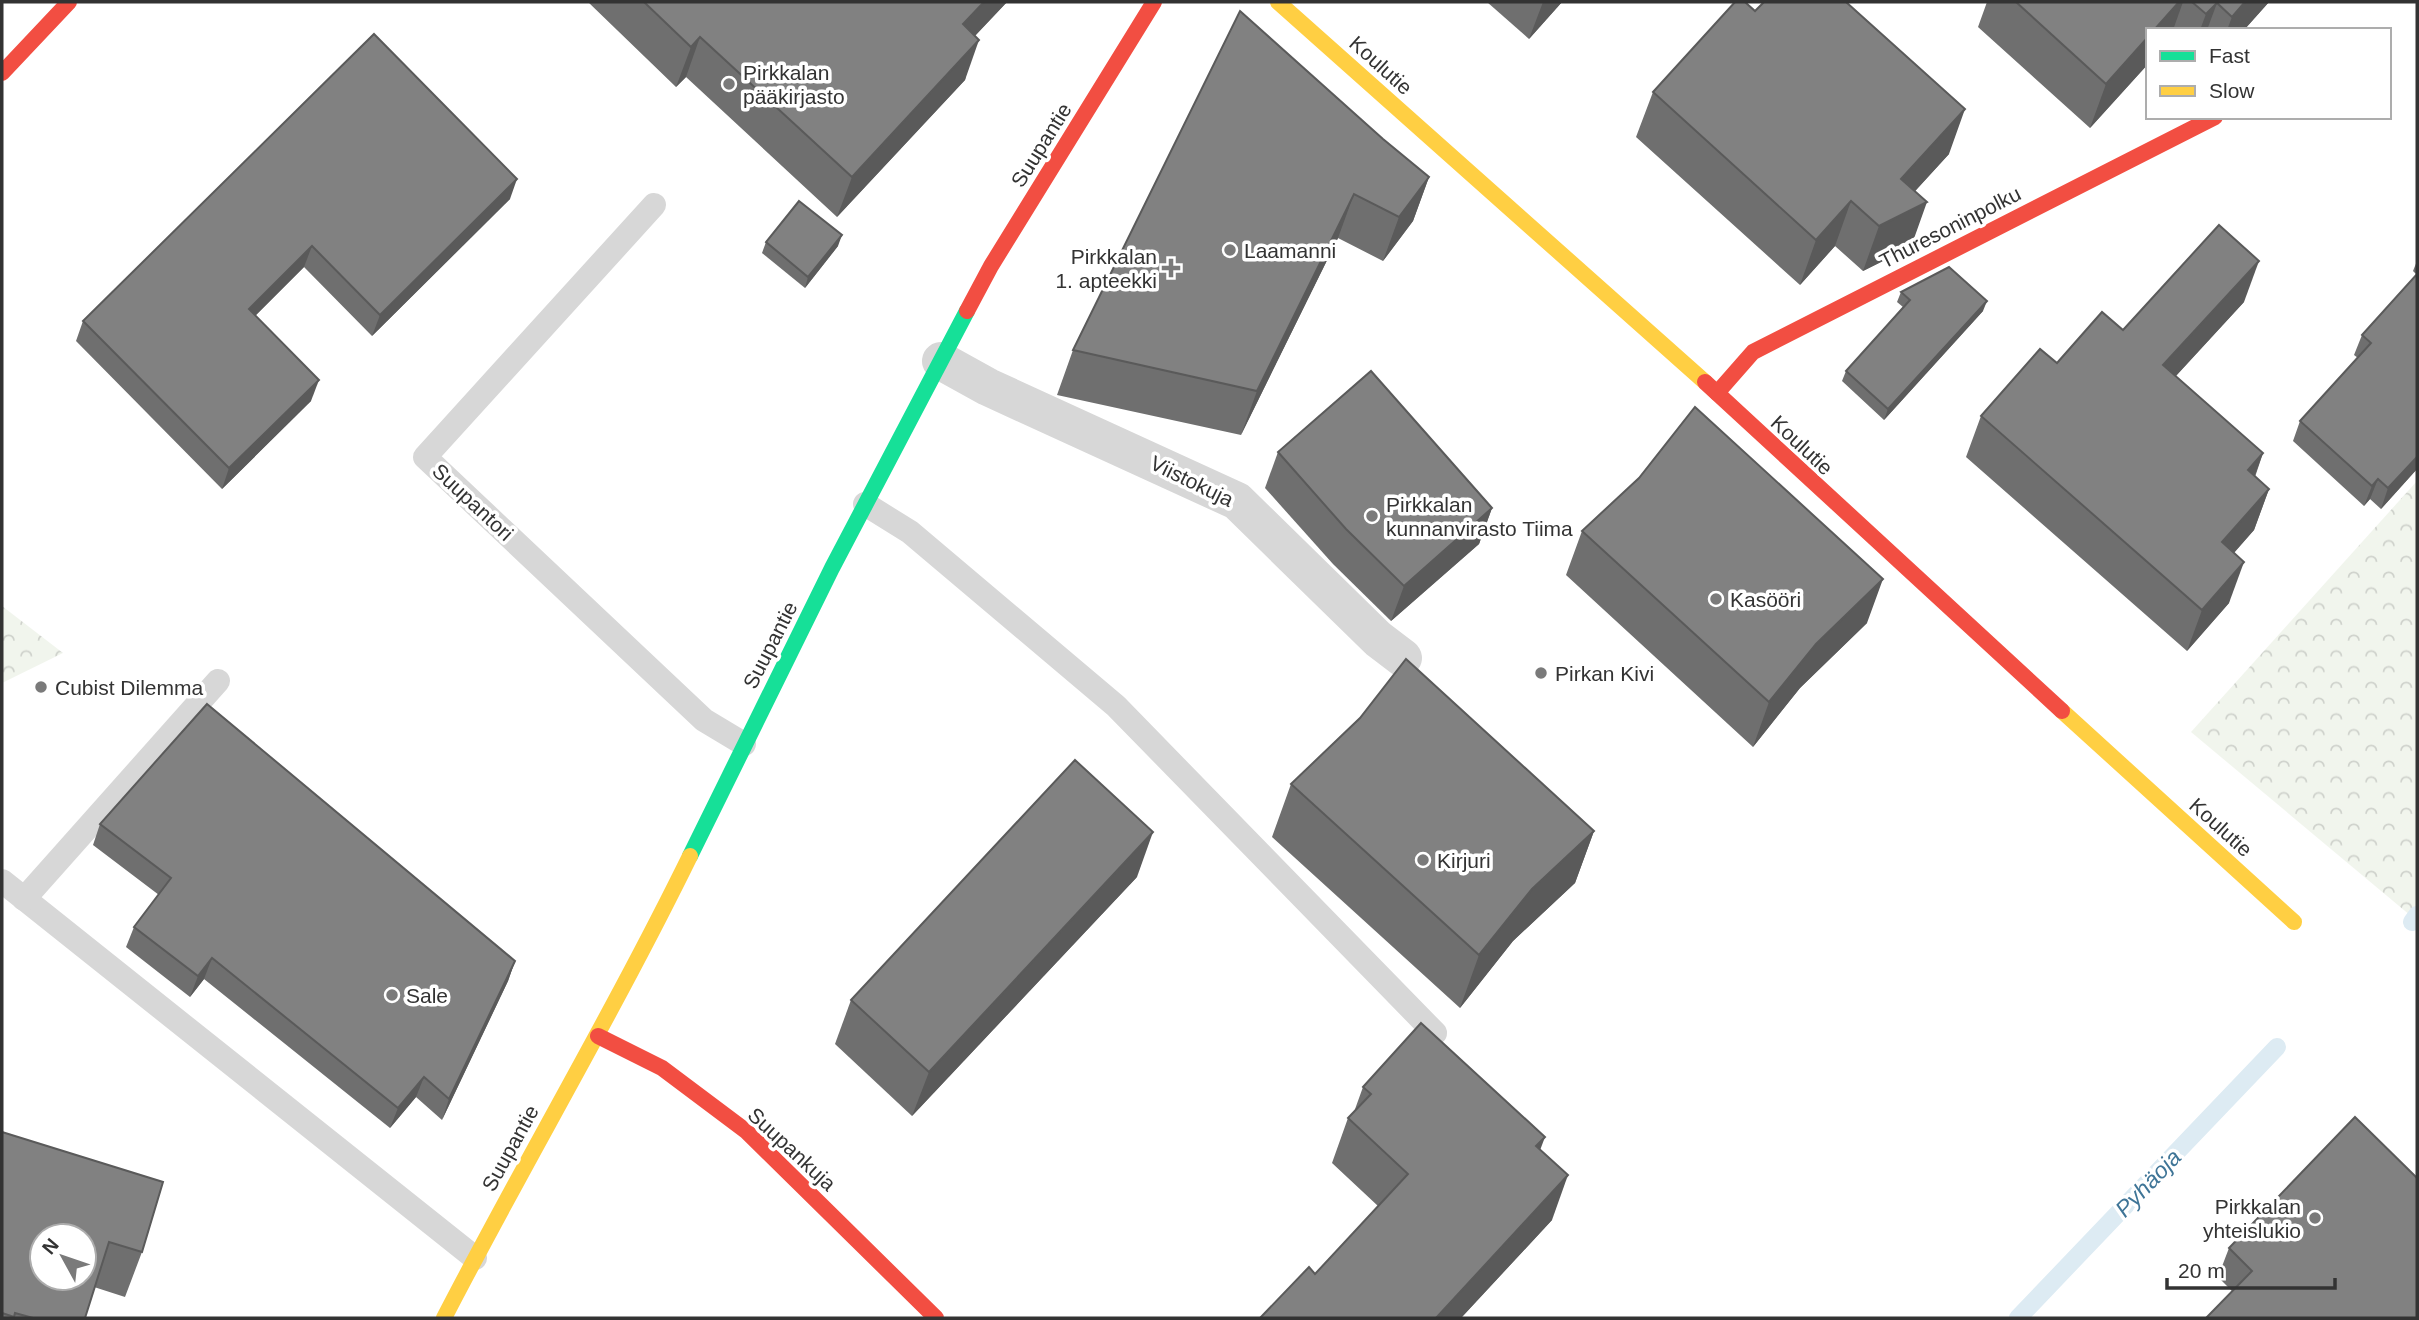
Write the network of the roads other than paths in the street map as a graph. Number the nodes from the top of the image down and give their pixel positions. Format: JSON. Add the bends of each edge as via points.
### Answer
{"nodes":[{"id":1,"x":69,"y":2,"type":"edge"},
{"id":2,"x":1154,"y":2,"type":"edge"},
{"id":3,"x":1278,"y":2,"type":"edge"},
{"id":4,"x":2,"y":73,"type":"edge"},
{"id":5,"x":2211,"y":119,"type":"edge"},
{"id":6,"x":654,"y":205,"type":"dead end"},
{"id":7,"x":942,"y":361,"type":"junction"},
{"id":8,"x":1717,"y":393,"type":"junction"},
{"id":9,"x":865,"y":504,"type":"junction"},
{"id":10,"x":1403,"y":658,"type":"edge"},
{"id":11,"x":218,"y":681,"type":"dead end"},
{"id":12,"x":744,"y":744,"type":"junction"},
{"id":13,"x":2,"y":880,"type":"edge"},
{"id":14,"x":24,"y":899,"type":"junction"},
{"id":15,"x":2294,"y":922,"type":"dead end"},
{"id":16,"x":1435,"y":1033,"type":"edge"},
{"id":17,"x":598,"y":1036,"type":"junction"},
{"id":18,"x":475,"y":1258,"type":"junction"},
{"id":19,"x":444,"y":1318,"type":"edge"},
{"id":20,"x":936,"y":1318,"type":"edge"}],
"edges":[{"from":1,"to":4,"type":"street"},
{"from":2,"to":7,"type":"street","name":"Suupantie","via":[[991,266]]},
{"from":3,"to":8,"type":"street","name":"Koulutie"},
{"from":5,"to":8,"type":"street","name":"Thuresoninpolku","via":[[1753,352]]},
{"from":6,"to":12,"type":"lane","name":"Suupantori","via":[[425,457],[704,720]]},
{"from":7,"to":9,"type":"street","name":"Suupantie"},
{"from":7,"to":10,"type":"street","name":"Viistokuja","via":[[988,387],[1237,501]]},
{"from":8,"to":15,"type":"street","name":"Koulutie"},
{"from":9,"to":12,"type":"street","name":"Suupantie"},
{"from":9,"to":16,"type":"lane","via":[[910,532],[1116,706]]},
{"from":11,"to":14,"type":"lane"},
{"from":12,"to":17,"type":"street","name":"Suupantie"},
{"from":13,"to":14,"type":"lane"},
{"from":14,"to":18,"type":"lane"},
{"from":17,"to":18,"type":"street","name":"Suupantie"},
{"from":17,"to":20,"type":"street","name":"Suupankuja","via":[[662,1068],[746,1131]]},
{"from":18,"to":19,"type":"street","name":"Suupantie"}]}
